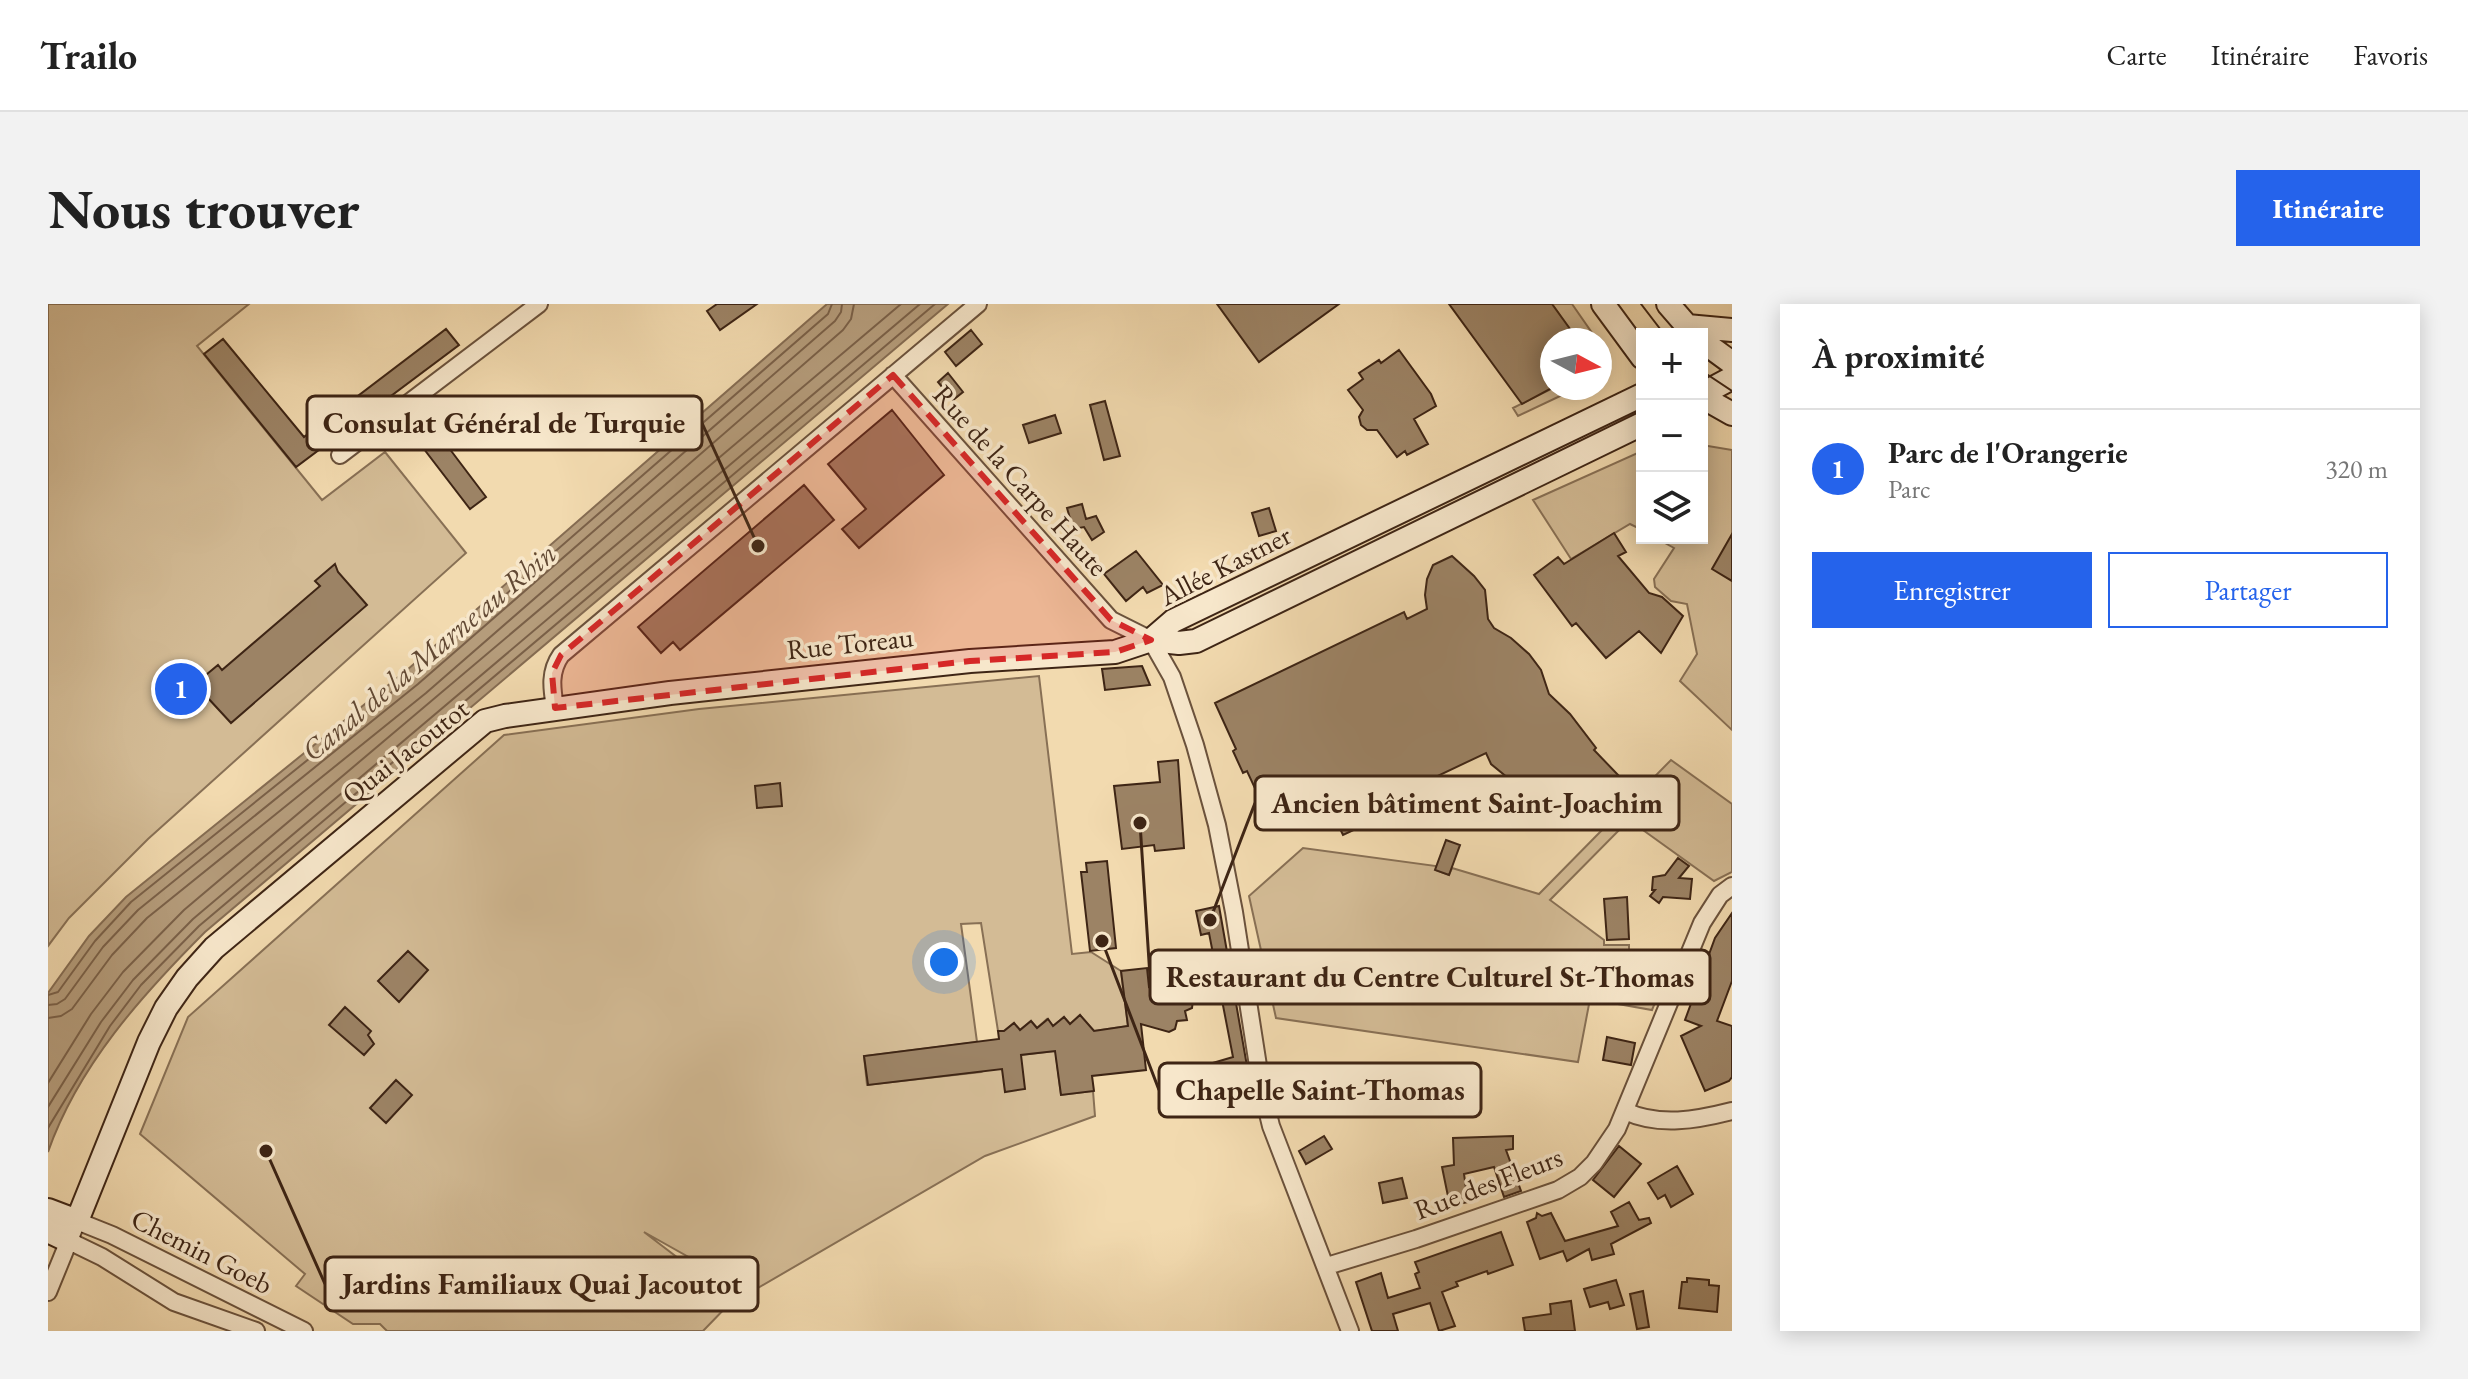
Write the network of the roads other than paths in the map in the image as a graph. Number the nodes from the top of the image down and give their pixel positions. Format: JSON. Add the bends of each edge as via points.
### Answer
{"nodes":[{"id":1,"x":539,"y":304,"type":"edge"},
{"id":2,"x":978,"y":304,"type":"edge"},
{"id":3,"x":1603,"y":304,"type":"edge"},
{"id":4,"x":1668,"y":304,"type":"edge"},
{"id":5,"x":1689,"y":328,"type":"edge"},
{"id":6,"x":1732,"y":330,"type":"edge"},
{"id":7,"x":1708,"y":333,"type":"edge"},
{"id":8,"x":1708,"y":345,"type":"edge"},
{"id":9,"x":1636,"y":349,"type":"edge"},
{"id":10,"x":1730,"y":363,"type":"edge"},
{"id":11,"x":1708,"y":366,"type":"edge"},
{"id":12,"x":893,"y":375,"type":"junction"},
{"id":13,"x":1708,"y":389,"type":"edge"},
{"id":14,"x":1636,"y":398,"type":"edge"},
{"id":15,"x":1708,"y":400,"type":"edge"},
{"id":16,"x":1732,"y":414,"type":"edge"},
{"id":17,"x":1636,"y":427,"type":"edge"},
{"id":18,"x":340,"y":455,"type":"dead end"},
{"id":19,"x":1258,"y":580,"type":"junction"},
{"id":20,"x":1272,"y":605,"type":"junction"},
{"id":21,"x":1151,"y":640,"type":"junction"},
{"id":22,"x":555,"y":708,"type":"junction"},
{"id":23,"x":1732,"y":886,"type":"edge"},
{"id":24,"x":1625,"y":1111,"type":"junction"},
{"id":25,"x":1732,"y":1111,"type":"edge"},
{"id":26,"x":49,"y":1217,"type":"edge"},
{"id":27,"x":73,"y":1231,"type":"junction"},
{"id":28,"x":1327,"y":1266,"type":"junction"},
{"id":29,"x":48,"y":1292,"type":"edge"},
{"id":30,"x":256,"y":1331,"type":"edge"},
{"id":31,"x":304,"y":1331,"type":"edge"},
{"id":32,"x":1350,"y":1331,"type":"edge"}],
"edges":[{"from":1,"to":18,"type":"street"},
{"from":2,"to":12,"type":"street"},
{"from":3,"to":9,"type":"main road"},
{"from":4,"to":5,"type":"main road"},
{"from":6,"to":7,"type":"main road"},
{"from":8,"to":10,"type":"main road"},
{"from":10,"to":11,"type":"main road"},
{"from":10,"to":13,"type":"main road"},
{"from":12,"to":21,"type":"street","name":"Rue de la Carpe Haute","via":[[1111,620]]},
{"from":12,"to":22,"type":"street","via":[[561,655],[552,673]]},
{"from":14,"to":19,"type":"main road","name":"Allée Kastner"},
{"from":15,"to":16,"type":"main road"},
{"from":17,"to":20,"type":"main road","name":"Allée Kastner"},
{"from":19,"to":20,"type":"main road"},
{"from":19,"to":21,"type":"main road","name":"Allée Kastner","via":[[1173,621]]},
{"from":20,"to":21,"type":"main road","name":"Allée Kastner","via":[[1196,641]]},
{"from":21,"to":22,"type":"main road","name":"Rue Toreau","via":[[1115,652],[970,661]]},
{"from":21,"to":28,"type":"street","via":[[1172,677],[1217,825],[1271,1126]]},
{"from":22,"to":27,"type":"main road","name":"Quai Jacoutot","via":[[485,721],[214,948],[166,1008],[149,1042]]},
{"from":23,"to":24,"type":"street","name":"Rue des Fleurs","via":[[1702,923]]},
{"from":24,"to":25,"type":"street","via":[[1651,1121]]},
{"from":24,"to":28,"type":"street","name":"Rue des Fleurs","via":[[1600,1155],[1570,1185]]},
{"from":26,"to":27,"type":"main road"},
{"from":27,"to":29,"type":"street","name":"Quai Jacoutot"},
{"from":27,"to":30,"type":"street","name":"Chemin Goeb","via":[[102,1257],[174,1302]]},
{"from":27,"to":31,"type":"street","name":"Chemin Goeb","via":[[112,1235]]},
{"from":28,"to":32,"type":"street"}]}
